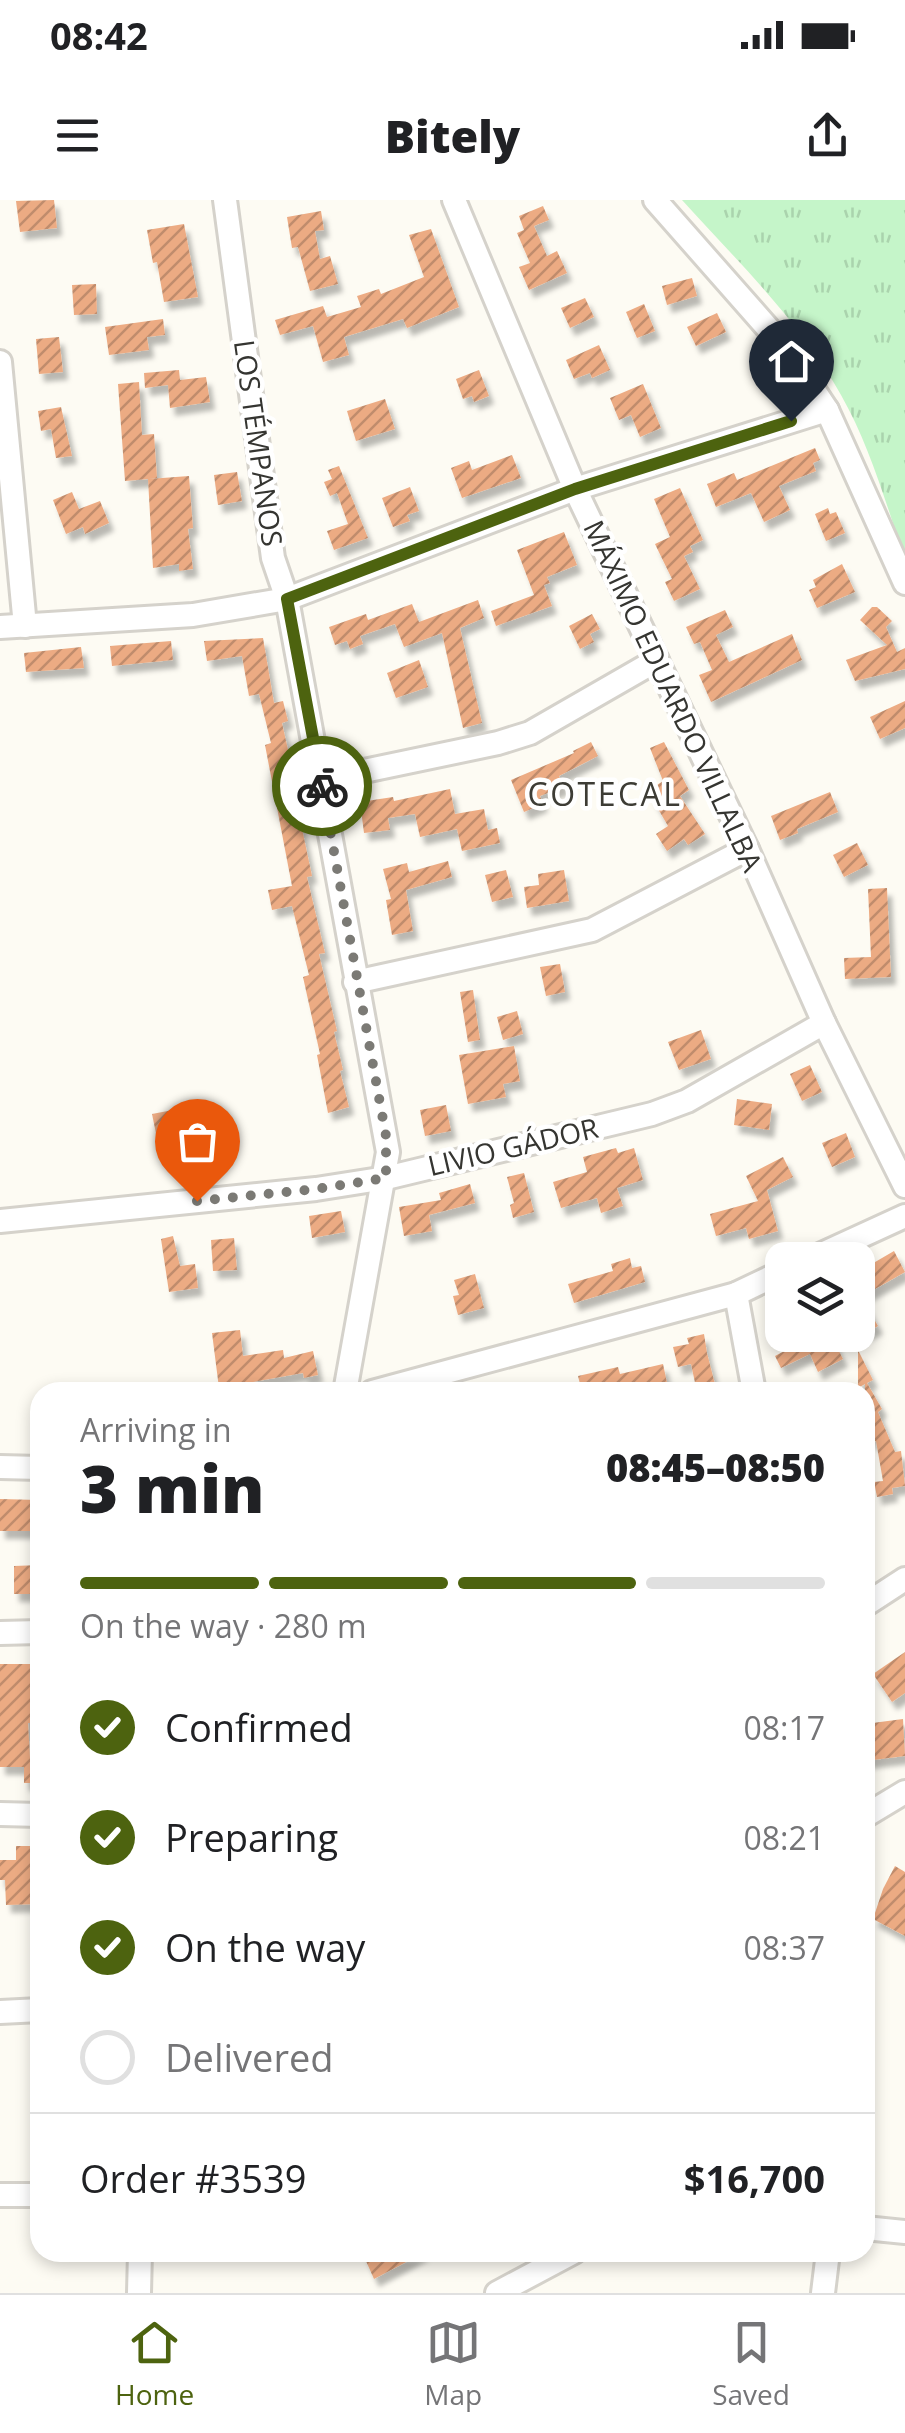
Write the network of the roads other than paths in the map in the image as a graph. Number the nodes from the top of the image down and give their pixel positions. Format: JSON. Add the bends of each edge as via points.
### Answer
{"nodes":[{"id":1,"x":225,"y":200,"type":"edge"},
{"id":2,"x":454,"y":200,"type":"edge"},
{"id":3,"x":654,"y":200,"type":"edge"},
{"id":4,"x":0,"y":362,"type":"edge"},
{"id":5,"x":827,"y":410,"type":"junction"},
{"id":6,"x":575,"y":489,"type":"junction"},
{"id":7,"x":905,"y":583,"type":"edge"},
{"id":8,"x":287,"y":599,"type":"junction"},
{"id":9,"x":25,"y":626,"type":"junction"},
{"id":10,"x":0,"y":627,"type":"edge"},
{"id":11,"x":658,"y":660,"type":"junction"},
{"id":12,"x":321,"y":780,"type":"junction"},
{"id":13,"x":747,"y":849,"type":"junction"},
{"id":14,"x":356,"y":982,"type":"junction"},
{"id":15,"x":824,"y":1023,"type":"junction"},
{"id":16,"x":386,"y":1178,"type":"junction"},
{"id":17,"x":905,"y":1186,"type":"edge"},
{"id":18,"x":905,"y":1216,"type":"edge"},
{"id":19,"x":0,"y":1221,"type":"edge"},
{"id":20,"x":848,"y":1242,"type":"edge"},
{"id":21,"x":765,"y":1280,"type":"edge"},
{"id":22,"x":736,"y":1294,"type":"junction"},
{"id":23,"x":348,"y":1382,"type":"edge"},
{"id":24,"x":409,"y":1382,"type":"edge"},
{"id":25,"x":752,"y":1382,"type":"edge"},
{"id":26,"x":0,"y":1468,"type":"edge"},
{"id":27,"x":30,"y":1468,"type":"edge"},
{"id":28,"x":905,"y":1579,"type":"edge"},
{"id":29,"x":875,"y":1598,"type":"edge"},
{"id":30,"x":30,"y":1632,"type":"edge"},
{"id":31,"x":0,"y":1633,"type":"edge"},
{"id":32,"x":905,"y":1792,"type":"edge"},
{"id":33,"x":875,"y":1810,"type":"edge"},
{"id":34,"x":0,"y":1814,"type":"edge"},
{"id":35,"x":30,"y":1815,"type":"edge"},
{"id":36,"x":30,"y":2010,"type":"edge"},
{"id":37,"x":0,"y":2012,"type":"edge"},
{"id":38,"x":30,"y":2195,"type":"edge"},
{"id":39,"x":0,"y":2196,"type":"edge"},
{"id":40,"x":875,"y":2229,"type":"edge"},
{"id":41,"x":905,"y":2232,"type":"edge"},
{"id":42,"x":140,"y":2262,"type":"edge"},
{"id":43,"x":554,"y":2262,"type":"edge"},
{"id":44,"x":827,"y":2262,"type":"edge"},
{"id":45,"x":139,"y":2293,"type":"edge"},
{"id":46,"x":497,"y":2293,"type":"edge"},
{"id":47,"x":824,"y":2293,"type":"edge"}],
"edges":[{"from":1,"to":8,"type":"street","name":"LOS TÉMPANOS","via":[[273,558]]},
{"from":2,"to":6,"type":"street","name":"MÁXIMO EDUARDO VILLALBA"},
{"from":3,"to":5,"type":"street","via":[[788,351]]},
{"from":4,"to":9,"type":"street"},
{"from":5,"to":6,"type":"street"},
{"from":5,"to":7,"type":"street"},
{"from":6,"to":8,"type":"street"},
{"from":6,"to":11,"type":"street","name":"MÁXIMO EDUARDO VILLALBA"},
{"from":8,"to":9,"type":"street","via":[[193,616]]},
{"from":8,"to":12,"type":"street","name":"LOS TÉMPANOS"},
{"from":9,"to":10,"type":"street"},
{"from":11,"to":12,"type":"street","via":[[530,733]]},
{"from":11,"to":13,"type":"street","name":"MÁXIMO EDUARDO VILLALBA"},
{"from":12,"to":14,"type":"street","name":"LOS TÉMPANOS"},
{"from":13,"to":14,"type":"street","via":[[592,930]]},
{"from":13,"to":15,"type":"street","name":"MÁXIMO EDUARDO VILLALBA"},
{"from":14,"to":16,"type":"street","name":"LOS TÉMPANOS","via":[[386,1136]]},
{"from":15,"to":16,"type":"street","name":"LIVIO GÁDOR","via":[[652,1114]]},
{"from":15,"to":17,"type":"street","name":"MÁXIMO EDUARDO VILLALBA"},
{"from":16,"to":19,"type":"street","name":"LIVIO GÁDOR"},
{"from":16,"to":23,"type":"street","name":"LOS TÉMPANOS"},
{"from":18,"to":20,"type":"street"},
{"from":21,"to":22,"type":"street"},
{"from":22,"to":24,"type":"street"},
{"from":22,"to":25,"type":"street"},
{"from":26,"to":27,"type":"street"},
{"from":28,"to":29,"type":"street"},
{"from":30,"to":31,"type":"street"},
{"from":32,"to":33,"type":"street"},
{"from":34,"to":35,"type":"street"},
{"from":36,"to":37,"type":"street"},
{"from":38,"to":39,"type":"street"},
{"from":40,"to":41,"type":"street"},
{"from":42,"to":45,"type":"street"},
{"from":43,"to":46,"type":"street"},
{"from":44,"to":47,"type":"street"}]}
